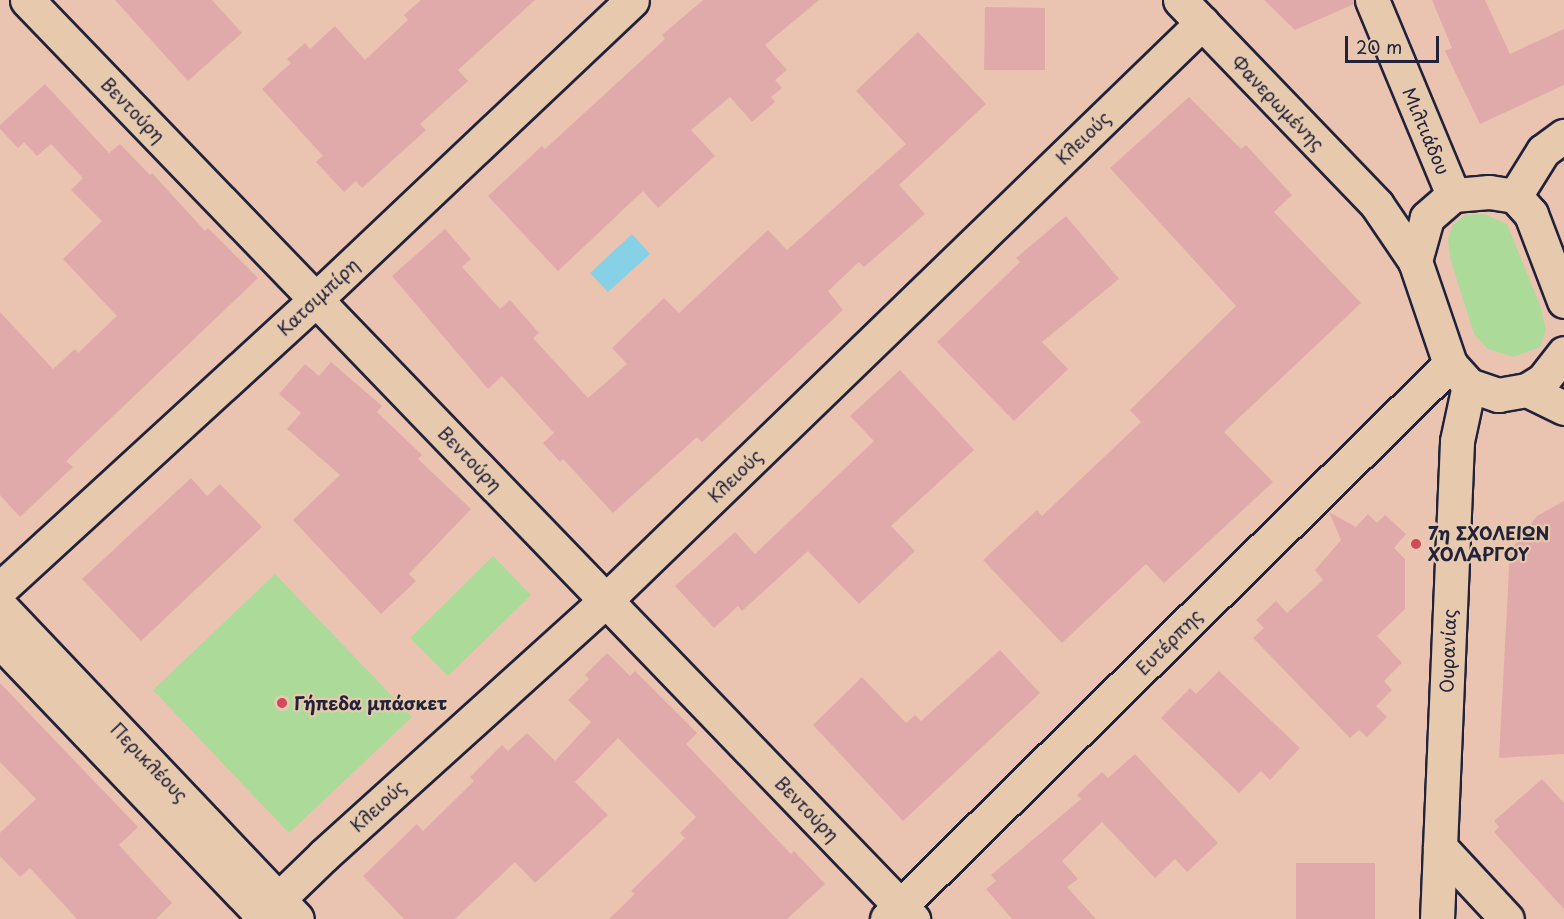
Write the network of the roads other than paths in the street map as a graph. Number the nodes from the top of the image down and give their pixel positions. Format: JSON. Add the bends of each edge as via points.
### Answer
{"nodes":[{"id":1,"x":27,"y":0,"type":"edge"},
{"id":2,"x":632,"y":0,"type":"edge"},
{"id":3,"x":1180,"y":0,"type":"edge"},
{"id":4,"x":1372,"y":0,"type":"edge"},
{"id":5,"x":1202,"y":23,"type":"junction"},
{"id":6,"x":1564,"y":135,"type":"edge"},
{"id":7,"x":1453,"y":195,"type":"junction"},
{"id":8,"x":1515,"y":196,"type":"junction"},
{"id":9,"x":1377,"y":205,"type":"junction"},
{"id":10,"x":1427,"y":218,"type":"junction"},
{"id":11,"x":1414,"y":261,"type":"junction"},
{"id":12,"x":315,"y":300,"type":"junction"},
{"id":13,"x":1564,"y":302,"type":"edge"},
{"id":14,"x":1564,"y":352,"type":"edge"},
{"id":15,"x":1460,"y":374,"type":"junction"},
{"id":16,"x":1527,"y":390,"type":"junction"},
{"id":17,"x":1564,"y":408,"type":"edge"},
{"id":18,"x":0,"y":589,"type":"edge"},
{"id":19,"x":606,"y":600,"type":"junction"},
{"id":20,"x":0,"y":606,"type":"edge"},
{"id":21,"x":0,"y":641,"type":"edge"},
{"id":22,"x":1440,"y":848,"type":"junction"},
{"id":23,"x":272,"y":914,"type":"edge"},
{"id":24,"x":900,"y":915,"type":"edge"},
{"id":25,"x":1437,"y":919,"type":"edge"},
{"id":26,"x":1507,"y":919,"type":"edge"}],
"edges":[{"from":1,"to":12,"type":"street","name":"Βεντούρη"},
{"from":2,"to":12,"type":"street","name":"Κατσιμπίρη"},
{"from":3,"to":5,"type":"street","name":"Φανερωμένης"},
{"from":4,"to":7,"type":"street","name":"Μιλτιάδου"},
{"from":5,"to":9,"type":"street","name":"Φανερωμένης"},
{"from":5,"to":19,"type":"street","name":"Κλειούς"},
{"from":6,"to":8,"type":"street","via":[[1543,152]]},
{"from":7,"to":8,"type":"street","via":[[1489,192]]},
{"from":7,"to":10,"type":"street"},
{"from":8,"to":13,"type":"street","via":[[1531,214]]},
{"from":9,"to":10,"type":"street","name":"Φανερωμένης","via":[[1401,219]]},
{"from":9,"to":11,"type":"street","name":"Φανερωμένης"},
{"from":10,"to":11,"type":"street"},
{"from":11,"to":15,"type":"street","name":"Φανερωμένης"},
{"from":12,"to":18,"type":"street","name":"Κατσιμπίρη"},
{"from":12,"to":19,"type":"street","name":"Βεντούρη"},
{"from":14,"to":16,"type":"street","via":[[1543,380]]},
{"from":15,"to":16,"type":"street","via":[[1498,395]]},
{"from":15,"to":22,"type":"street","name":"Ουρανίας"},
{"from":15,"to":24,"type":"street","name":"Ευτέρπης"},
{"from":16,"to":17,"type":"street"},
{"from":19,"to":23,"type":"street","name":"Κλειούς"},
{"from":19,"to":24,"type":"street","name":"Βεντούρη"},
{"from":20,"to":23,"type":"street","name":"Περικλέους"},
{"from":21,"to":23,"type":"street","name":"Περικλέους"},
{"from":22,"to":25,"type":"street","name":"Ουρανίας"},
{"from":22,"to":26,"type":"street"}]}
